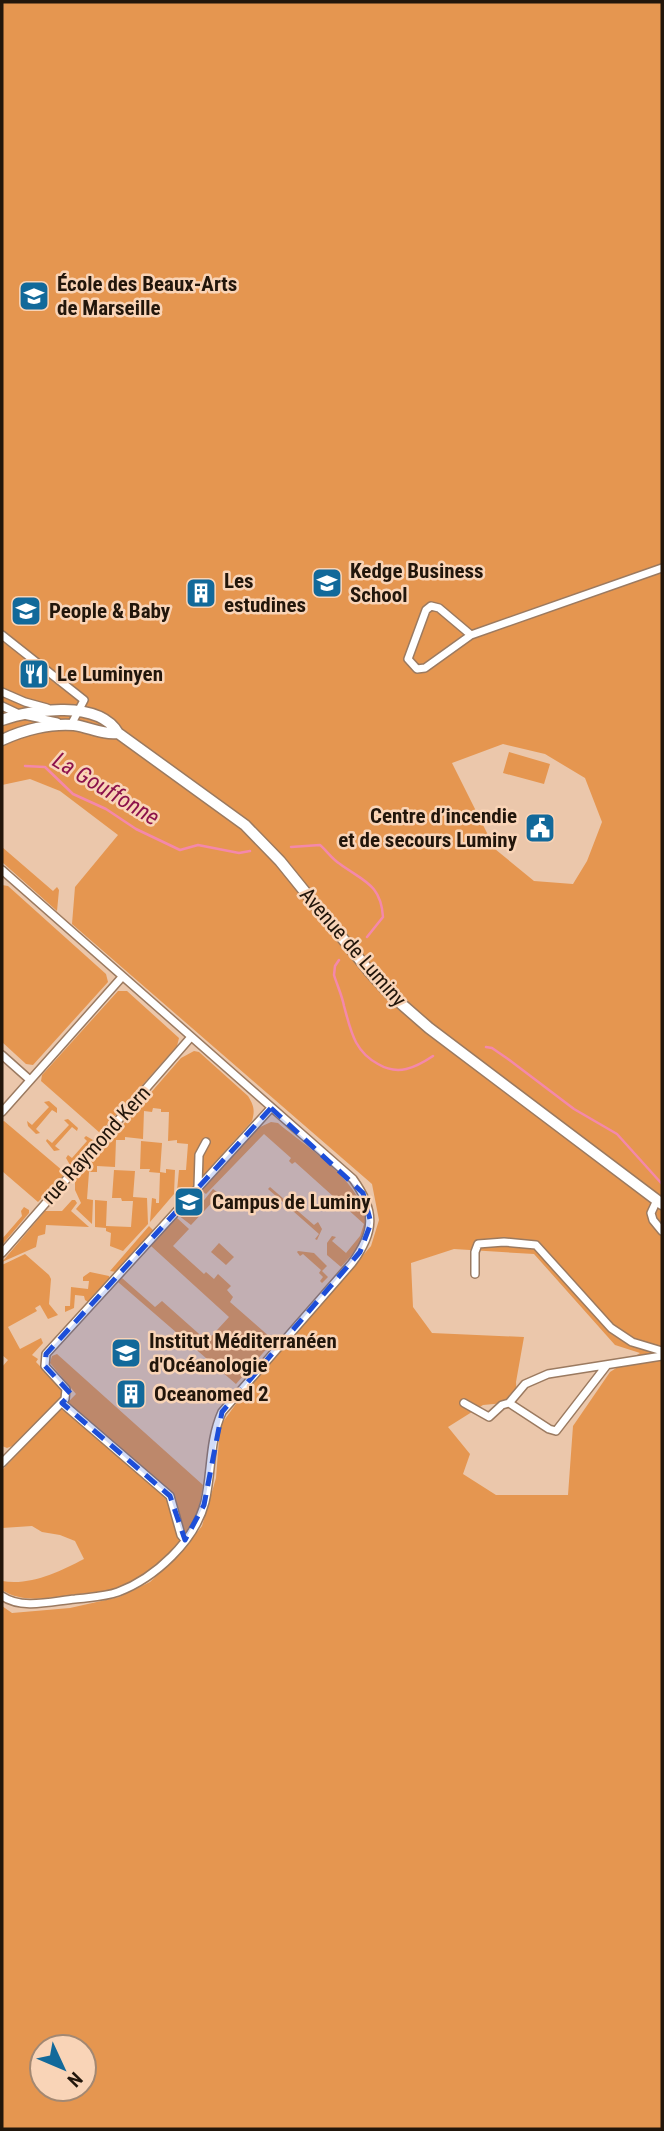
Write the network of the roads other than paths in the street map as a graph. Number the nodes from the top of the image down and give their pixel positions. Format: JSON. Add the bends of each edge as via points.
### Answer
{"nodes":[{"id":1,"x":662,"y":568,"type":"edge"},
{"id":2,"x":2,"y":635,"type":"edge"},
{"id":3,"x":471,"y":635,"type":"junction"},
{"id":4,"x":2,"y":692,"type":"edge"},
{"id":5,"x":2,"y":706,"type":"edge"},
{"id":6,"x":55,"y":710,"type":"junction"},
{"id":7,"x":78,"y":711,"type":"junction"},
{"id":8,"x":19,"y":714,"type":"junction"},
{"id":9,"x":2,"y":720,"type":"edge"},
{"id":10,"x":71,"y":725,"type":"junction"},
{"id":11,"x":118,"y":733,"type":"junction"},
{"id":12,"x":2,"y":740,"type":"edge"},
{"id":13,"x":3,"y":872,"type":"edge"},
{"id":14,"x":122,"y":977,"type":"junction"},
{"id":15,"x":191,"y":1037,"type":"junction"},
{"id":16,"x":2,"y":1055,"type":"edge"},
{"id":17,"x":30,"y":1080,"type":"junction"},
{"id":18,"x":271,"y":1108,"type":"junction"},
{"id":19,"x":2,"y":1112,"type":"edge"},
{"id":20,"x":206,"y":1142,"type":"dead end"},
{"id":21,"x":198,"y":1188,"type":"junction"},
{"id":22,"x":659,"y":1202,"type":"edge"},
{"id":23,"x":662,"y":1231,"type":"edge"},
{"id":24,"x":2,"y":1253,"type":"edge"},
{"id":25,"x":475,"y":1274,"type":"dead end"},
{"id":26,"x":662,"y":1353,"type":"edge"},
{"id":27,"x":607,"y":1365,"type":"junction"},
{"id":28,"x":62,"y":1403,"type":"junction"},
{"id":29,"x":464,"y":1403,"type":"dead end"},
{"id":30,"x":509,"y":1403,"type":"junction"},
{"id":31,"x":2,"y":1463,"type":"edge"},
{"id":32,"x":185,"y":1540,"type":"junction"},
{"id":33,"x":2,"y":1596,"type":"edge"}],
"edges":[{"from":1,"to":3,"type":"street"},
{"from":2,"to":7,"type":"street","via":[[77,692],[84,700]]},
{"from":3,"to":3,"type":"street","via":[[431,606],[408,659],[417,669],[425,668]]},
{"from":4,"to":6,"type":"street","name":"Avenue de Luminy"},
{"from":5,"to":8,"type":"street","name":"Avenue de Luminy"},
{"from":6,"to":7,"type":"street","name":"Avenue de Luminy"},
{"from":6,"to":8,"type":"street","name":"Avenue de Luminy"},
{"from":7,"to":10,"type":"street"},
{"from":7,"to":11,"type":"street","name":"Avenue de Luminy","via":[[113,724]]},
{"from":8,"to":9,"type":"street","name":"Avenue de Luminy"},
{"from":8,"to":10,"type":"street","name":"Avenue de Luminy"},
{"from":10,"to":11,"type":"street","name":"Avenue de Luminy"},
{"from":10,"to":12,"type":"street","name":"Avenue de Luminy","via":[[43,727]]},
{"from":11,"to":22,"type":"street","name":"Avenue de Luminy","via":[[251,832],[404,1007]]},
{"from":13,"to":14,"type":"street"},
{"from":14,"to":15,"type":"street"},
{"from":14,"to":17,"type":"street"},
{"from":15,"to":18,"type":"street"},
{"from":15,"to":24,"type":"street","name":"rue Raymond Kern"},
{"from":16,"to":17,"type":"street"},
{"from":17,"to":19,"type":"street"},
{"from":18,"to":21,"type":"street"},
{"from":18,"to":32,"type":"street","via":[[353,1180],[363,1193],[371,1223],[367,1240],[352,1263],[222,1412],[212,1439],[204,1504]]},
{"from":20,"to":21,"type":"street","via":[[199,1155]]},
{"from":21,"to":28,"type":"street","via":[[46,1354],[45,1366],[66,1389]]},
{"from":22,"to":23,"type":"street","via":[[651,1213]]},
{"from":25,"to":26,"type":"street","via":[[478,1244],[536,1245],[611,1328]]},
{"from":26,"to":27,"type":"street"},
{"from":27,"to":30,"type":"street","via":[[536,1378]]},
{"from":27,"to":30,"type":"street","via":[[556,1431]]},
{"from":28,"to":31,"type":"street"},
{"from":28,"to":32,"type":"street","via":[[170,1496]]},
{"from":29,"to":30,"type":"street","via":[[489,1418]]},
{"from":32,"to":33,"type":"street","via":[[153,1573],[116,1592],[21,1604]]}]}
